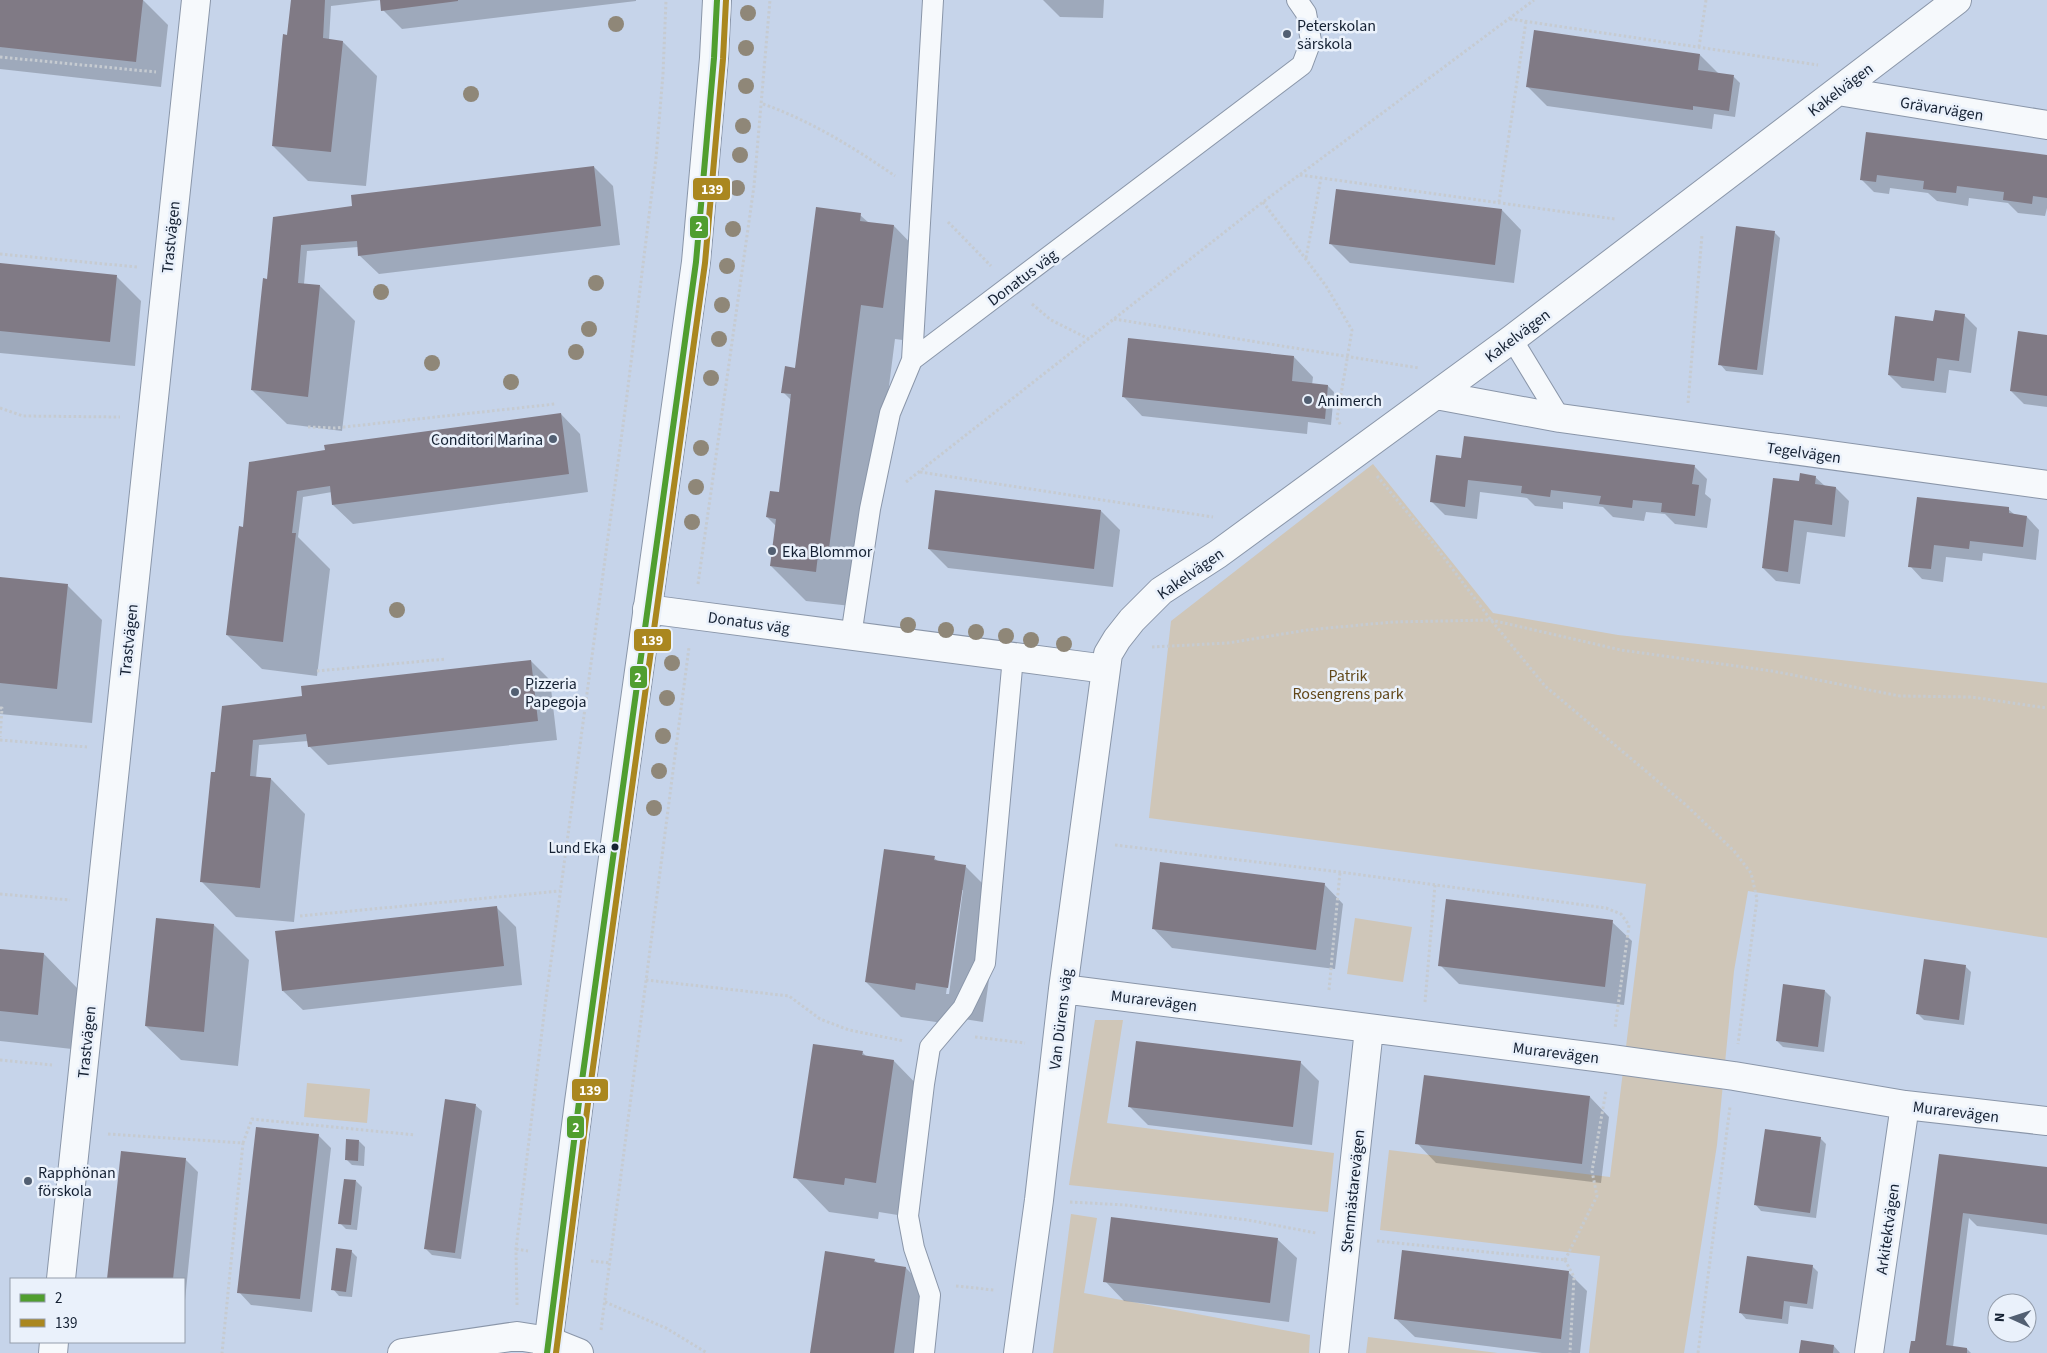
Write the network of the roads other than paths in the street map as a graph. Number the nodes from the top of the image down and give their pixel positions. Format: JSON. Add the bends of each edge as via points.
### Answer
{"nodes":[{"id":1,"x":196,"y":0,"type":"edge"},
{"id":2,"x":717,"y":0,"type":"edge"},
{"id":3,"x":933,"y":0,"type":"edge"},
{"id":4,"x":1296,"y":0,"type":"edge"},
{"id":5,"x":1957,"y":0,"type":"edge"},
{"id":6,"x":1838,"y":91,"type":"junction"},
{"id":7,"x":2047,"y":125,"type":"edge"},
{"id":8,"x":1512,"y":339,"type":"junction"},
{"id":9,"x":912,"y":360,"type":"junction"},
{"id":10,"x":1436,"y":395,"type":"junction"},
{"id":11,"x":1560,"y":418,"type":"junction"},
{"id":12,"x":2047,"y":485,"type":"edge"},
{"id":13,"x":647,"y":609,"type":"junction"},
{"id":14,"x":851,"y":636,"type":"junction"},
{"id":15,"x":1013,"y":657,"type":"junction"},
{"id":16,"x":1105,"y":677,"type":"junction"},
{"id":17,"x":1063,"y":988,"type":"junction"},
{"id":18,"x":1370,"y":1029,"type":"junction"},
{"id":19,"x":1905,"y":1105,"type":"junction"},
{"id":20,"x":2047,"y":1121,"type":"edge"},
{"id":21,"x":61,"y":1278,"type":"edge"},
{"id":22,"x":548,"y":1347,"type":"edge"},
{"id":23,"x":402,"y":1353,"type":"edge"},
{"id":24,"x":579,"y":1353,"type":"edge"},
{"id":25,"x":924,"y":1353,"type":"edge"},
{"id":26,"x":1018,"y":1353,"type":"edge"},
{"id":27,"x":1334,"y":1353,"type":"edge"},
{"id":28,"x":1869,"y":1353,"type":"edge"}],
"edges":[{"from":1,"to":21,"type":"street","name":"Trastvägen"},
{"from":2,"to":13,"type":"street","via":[[696,262]]},
{"from":3,"to":9,"type":"lane"},
{"from":4,"to":9,"type":"lane","name":"Donatus väg","via":[[1306,14],[1311,41],[1302,65]]},
{"from":5,"to":6,"type":"street","name":"Kakelvägen"},
{"from":6,"to":7,"type":"street","name":"Grävarvägen"},
{"from":6,"to":8,"type":"street","name":"Kakelvägen"},
{"from":8,"to":10,"type":"street","name":"Kakelvägen"},
{"from":8,"to":11,"type":"lane"},
{"from":9,"to":14,"type":"lane","via":[[890,413],[870,509]]},
{"from":10,"to":11,"type":"street","name":"Tegelvägen"},
{"from":10,"to":16,"type":"street","name":"Kakelvägen","via":[[1218,554],[1161,591],[1117,639],[1108,654]]},
{"from":11,"to":12,"type":"street","name":"Tegelvägen"},
{"from":13,"to":14,"type":"street","name":"Donatus väg"},
{"from":13,"to":22,"type":"street"},
{"from":14,"to":15,"type":"street","name":"Donatus väg"},
{"from":15,"to":16,"type":"street","name":"Donatus väg"},
{"from":15,"to":25,"type":"lane","via":[[984,963],[964,1008],[936,1040],[908,1216],[914,1248],[930,1295]]},
{"from":16,"to":17,"type":"street","name":"Van Dürens väg"},
{"from":17,"to":18,"type":"street","name":"Murarevägen"},
{"from":17,"to":26,"type":"street","name":"Van Dürens väg"},
{"from":18,"to":19,"type":"street","name":"Murarevägen","via":[[1734,1076]]},
{"from":18,"to":27,"type":"street","name":"Stenmästarevägen"},
{"from":19,"to":20,"type":"street","name":"Murarevägen"},
{"from":19,"to":28,"type":"street","name":"Arkitektvägen"},
{"from":22,"to":23,"type":"street","via":[[517,1336]]},
{"from":22,"to":24,"type":"street"}]}
